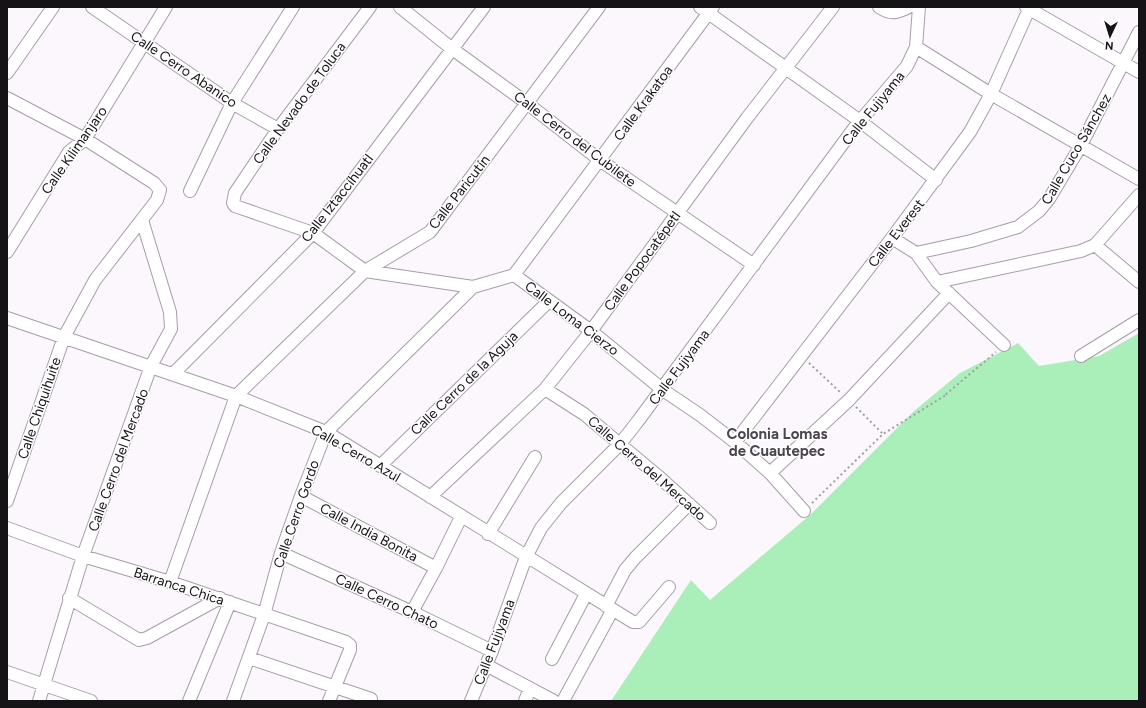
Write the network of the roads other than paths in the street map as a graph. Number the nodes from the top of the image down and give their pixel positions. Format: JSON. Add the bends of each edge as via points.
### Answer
{"nodes":[{"id":1,"x":53,"y":7,"type":"edge"},
{"id":2,"x":92,"y":7,"type":"edge"},
{"id":3,"x":166,"y":7,"type":"edge"},
{"id":4,"x":294,"y":7,"type":"edge"},
{"id":5,"x":370,"y":7,"type":"edge"},
{"id":6,"x":400,"y":7,"type":"edge"},
{"id":7,"x":484,"y":7,"type":"edge"},
{"id":8,"x":599,"y":7,"type":"edge"},
{"id":9,"x":833,"y":7,"type":"edge"},
{"id":10,"x":879,"y":7,"type":"edge"},
{"id":11,"x":909,"y":7,"type":"edge"},
{"id":12,"x":919,"y":7,"type":"edge"},
{"id":13,"x":1028,"y":8,"type":"edge"},
{"id":14,"x":707,"y":9,"type":"edge"},
{"id":15,"x":1139,"y":32,"type":"edge"},
{"id":16,"x":144,"y":42,"type":"junction"},
{"id":17,"x":916,"y":47,"type":"junction"},
{"id":18,"x":451,"y":48,"type":"junction"},
{"id":19,"x":1124,"y":64,"type":"junction"},
{"id":20,"x":785,"y":68,"type":"junction"},
{"id":21,"x":1139,"y":72,"type":"edge"},
{"id":22,"x":7,"y":73,"type":"edge"},
{"id":23,"x":991,"y":94,"type":"junction"},
{"id":24,"x":7,"y":98,"type":"edge"},
{"id":25,"x":232,"y":103,"type":"junction"},
{"id":26,"x":528,"y":104,"type":"junction"},
{"id":27,"x":860,"y":121,"type":"junction"},
{"id":28,"x":278,"y":129,"type":"junction"},
{"id":29,"x":85,"y":139,"type":"junction"},
{"id":30,"x":1080,"y":146,"type":"junction"},
{"id":31,"x":600,"y":160,"type":"junction"},
{"id":32,"x":1139,"y":179,"type":"edge"},
{"id":33,"x":936,"y":180,"type":"junction"},
{"id":34,"x":190,"y":191,"type":"dead end"},
{"id":35,"x":1139,"y":195,"type":"edge"},
{"id":36,"x":233,"y":203,"type":"joint"},
{"id":37,"x":678,"y":213,"type":"junction"},
{"id":38,"x":142,"y":220,"type":"junction"},
{"id":39,"x":313,"y":233,"type":"junction"},
{"id":40,"x":892,"y":238,"type":"junction"},
{"id":41,"x":1095,"y":245,"type":"junction"},
{"id":42,"x":7,"y":252,"type":"edge"},
{"id":43,"x":916,"y":253,"type":"junction"},
{"id":44,"x":754,"y":265,"type":"junction"},
{"id":45,"x":365,"y":271,"type":"junction"},
{"id":46,"x":514,"y":275,"type":"junction"},
{"id":47,"x":937,"y":282,"type":"junction"},
{"id":48,"x":1139,"y":282,"type":"edge"},
{"id":49,"x":473,"y":287,"type":"junction"},
{"id":50,"x":949,"y":293,"type":"junction"},
{"id":51,"x":549,"y":301,"type":"junction"},
{"id":52,"x":7,"y":318,"type":"edge"},
{"id":53,"x":1139,"y":320,"type":"edge"},
{"id":54,"x":591,"y":331,"type":"junction"},
{"id":55,"x":64,"y":337,"type":"junction"},
{"id":56,"x":1004,"y":345,"type":"road end"},
{"id":57,"x":1081,"y":356,"type":"dead end"},
{"id":58,"x":151,"y":366,"type":"junction"},
{"id":59,"x":173,"y":374,"type":"junction"},
{"id":60,"x":545,"y":389,"type":"junction"},
{"id":61,"x":663,"y":390,"type":"junction"},
{"id":62,"x":236,"y":396,"type":"junction"},
{"id":63,"x":326,"y":432,"type":"junction"},
{"id":64,"x":735,"y":442,"type":"junction"},
{"id":65,"x":620,"y":444,"type":"junction"},
{"id":66,"x":535,"y":458,"type":"dead end"},
{"id":67,"x":380,"y":466,"type":"junction"},
{"id":68,"x":770,"y":473,"type":"junction"},
{"id":69,"x":301,"y":496,"type":"junction"},
{"id":70,"x":430,"y":497,"type":"junction"},
{"id":71,"x":7,"y":501,"type":"edge"},
{"id":72,"x":689,"y":504,"type":"junction"},
{"id":73,"x":804,"y":511,"type":"road end"},
{"id":74,"x":461,"y":517,"type":"junction"},
{"id":75,"x":710,"y":523,"type":"dead end"},
{"id":76,"x":7,"y":528,"type":"edge"},
{"id":77,"x":488,"y":534,"type":"junction"},
{"id":78,"x":281,"y":553,"type":"junction"},
{"id":79,"x":83,"y":556,"type":"junction"},
{"id":80,"x":526,"y":557,"type":"junction"},
{"id":81,"x":436,"y":568,"type":"junction"},
{"id":82,"x":170,"y":582,"type":"junction"},
{"id":83,"x":669,"y":587,"type":"dead end"},
{"id":84,"x":586,"y":594,"type":"junction"},
{"id":85,"x":69,"y":598,"type":"junction"},
{"id":86,"x":225,"y":600,"type":"junction"},
{"id":87,"x":609,"y":608,"type":"junction"},
{"id":88,"x":412,"y":612,"type":"junction"},
{"id":89,"x":264,"y":615,"type":"junction"},
{"id":90,"x":492,"y":651,"type":"junction"},
{"id":91,"x":249,"y":658,"type":"junction"},
{"id":92,"x":552,"y":659,"type":"dead end"},
{"id":93,"x":486,"y":665,"type":"junction"},
{"id":94,"x":7,"y":672,"type":"edge"},
{"id":95,"x":335,"y":685,"type":"junction"},
{"id":96,"x":44,"y":686,"type":"junction"},
{"id":97,"x":530,"y":688,"type":"junction"},
{"id":98,"x":371,"y":699,"type":"dead end"},
{"id":99,"x":235,"y":700,"type":"edge"},
{"id":100,"x":39,"y":701,"type":"edge"},
{"id":101,"x":91,"y":701,"type":"edge"},
{"id":102,"x":189,"y":701,"type":"edge"},
{"id":103,"x":329,"y":701,"type":"edge"},
{"id":104,"x":471,"y":701,"type":"edge"},
{"id":105,"x":525,"y":701,"type":"edge"},
{"id":106,"x":554,"y":701,"type":"edge"},
{"id":107,"x":563,"y":701,"type":"edge"}],
"edges":[{"from":1,"to":22,"type":"street"},
{"from":2,"to":16,"type":"street","name":"Calle Cerro Abanico"},
{"from":3,"to":16,"type":"street","name":"Calle Kilimanjaro"},
{"from":4,"to":25,"type":"street"},
{"from":5,"to":28,"type":"street","name":"Calle Nevado de Toluca"},
{"from":6,"to":18,"type":"street","name":"Calle Cerro del Cubilete"},
{"from":7,"to":18,"type":"street","name":"Calle Iztaccíhuatl"},
{"from":8,"to":26,"type":"street","name":"Calle Paricutín"},
{"from":9,"to":20,"type":"street","name":"Calle Popocatépetl"},
{"from":10,"to":11,"type":"street","via":[[896,13]]},
{"from":12,"to":17,"type":"street"},
{"from":13,"to":19,"type":"street"},
{"from":13,"to":23,"type":"street","name":"Calle Everest"},
{"from":14,"to":20,"type":"street"},
{"from":14,"to":31,"type":"street","name":"Calle Krakatoa"},
{"from":15,"to":19,"type":"street","name":"Calle Cuco Sánchez"},
{"from":16,"to":25,"type":"street","name":"Calle Cerro Abanico"},
{"from":16,"to":29,"type":"street","name":"Calle Kilimanjaro"},
{"from":17,"to":23,"type":"street"},
{"from":17,"to":27,"type":"street","name":"Calle Fujiyama","via":[[907,66]]},
{"from":18,"to":26,"type":"street","name":"Calle Cerro del Cubilete"},
{"from":18,"to":39,"type":"street","name":"Calle Iztaccíhuatl"},
{"from":19,"to":21,"type":"street"},
{"from":19,"to":30,"type":"street","name":"Calle Cuco Sánchez"},
{"from":20,"to":27,"type":"street"},
{"from":20,"to":37,"type":"street","name":"Calle Popocatépetl"},
{"from":23,"to":30,"type":"street"},
{"from":23,"to":33,"type":"street","name":"Calle Everest","via":[[970,132]]},
{"from":24,"to":29,"type":"street"},
{"from":25,"to":28,"type":"street","name":"Calle Cerro Abanico"},
{"from":25,"to":34,"type":"street"},
{"from":26,"to":31,"type":"street","name":"Calle Cerro del Cubilete"},
{"from":26,"to":45,"type":"street","name":"Calle Paricutín","via":[[430,232]]},
{"from":27,"to":33,"type":"street"},
{"from":27,"to":44,"type":"street","name":"Calle Fujiyama"},
{"from":28,"to":36,"type":"street","name":"Calle Nevado de Toluca","via":[[235,193]]},
{"from":29,"to":38,"type":"street","name":"Calle Chiquihuite","via":[[154,183],[160,190],[157,200]]},
{"from":29,"to":42,"type":"street","name":"Calle Kilimanjaro","via":[[69,152]]},
{"from":30,"to":32,"type":"street"},
{"from":30,"to":43,"type":"street","name":"Calle Cuco Sánchez","via":[[1050,199],[1039,212],[1018,227]]},
{"from":31,"to":37,"type":"street","name":"Calle Cerro del Cubilete"},
{"from":31,"to":46,"type":"street","name":"Calle Krakatoa"},
{"from":33,"to":40,"type":"street","name":"Calle Everest"},
{"from":35,"to":41,"type":"street"},
{"from":36,"to":39,"type":"street","name":"Calle Loma Cierzo","via":[[239,209]]},
{"from":37,"to":44,"type":"street","name":"Calle Cerro del Cubilete"},
{"from":37,"to":54,"type":"street","name":"Calle Popocatépetl"},
{"from":38,"to":55,"type":"street","name":"Calle Chiquihuite","via":[[95,280]]},
{"from":38,"to":58,"type":"street","name":"Calle Cerro del Mercado","via":[[170,312],[170,329]]},
{"from":39,"to":45,"type":"street","name":"Calle Loma Cierzo"},
{"from":39,"to":59,"type":"street","name":"Calle Iztaccíhuatl"},
{"from":40,"to":43,"type":"street"},
{"from":40,"to":64,"type":"street","name":"Calle Everest"},
{"from":41,"to":47,"type":"street","via":[[1081,251]]},
{"from":41,"to":48,"type":"street"},
{"from":43,"to":47,"type":"street"},
{"from":44,"to":61,"type":"street","name":"Calle Fujiyama"},
{"from":45,"to":49,"type":"street","name":"Calle Loma Cierzo"},
{"from":45,"to":62,"type":"street","name":"Calle Paricutín"},
{"from":46,"to":49,"type":"street","name":"Calle Loma Cierzo"},
{"from":46,"to":51,"type":"street","name":"Calle Loma Cierzo"},
{"from":47,"to":50,"type":"street"},
{"from":49,"to":63,"type":"street","name":"Calle Cerro Gordo"},
{"from":50,"to":56,"type":"street"},
{"from":50,"to":68,"type":"street","via":[[849,400]]},
{"from":51,"to":54,"type":"street","name":"Calle Loma Cierzo"},
{"from":51,"to":67,"type":"street","name":"Calle Cerro de la Aguja"},
{"from":52,"to":55,"type":"street","name":"Calle Cerro Azul"},
{"from":53,"to":57,"type":"street"},
{"from":54,"to":60,"type":"street","name":"Calle Popocatépetl"},
{"from":54,"to":61,"type":"street","name":"Calle Loma Cierzo"},
{"from":55,"to":58,"type":"street","name":"Calle Cerro Azul"},
{"from":55,"to":71,"type":"street","name":"Calle Chiquihuite"},
{"from":58,"to":59,"type":"street","name":"Calle Cerro Azul"},
{"from":58,"to":79,"type":"street","name":"Calle Cerro del Mercado"},
{"from":59,"to":62,"type":"street","name":"Calle Cerro Azul"},
{"from":60,"to":65,"type":"street","name":"Calle Cerro del Mercado","via":[[584,414]]},
{"from":60,"to":70,"type":"street","name":"Calle Popocatépetl"},
{"from":61,"to":64,"type":"street","name":"Calle Loma Cierzo"},
{"from":61,"to":65,"type":"street","name":"Calle Fujiyama"},
{"from":62,"to":63,"type":"street","name":"Calle Cerro Azul"},
{"from":62,"to":82,"type":"street"},
{"from":63,"to":67,"type":"street","name":"Calle Cerro Azul"},
{"from":63,"to":69,"type":"street","name":"Calle Cerro Gordo"},
{"from":64,"to":68,"type":"street","name":"Calle Loma Cierzo"},
{"from":65,"to":72,"type":"street","name":"Calle Cerro del Mercado"},
{"from":65,"to":80,"type":"street","name":"Calle Fujiyama","via":[[561,503],[541,528]]},
{"from":66,"to":77,"type":"street"},
{"from":67,"to":70,"type":"street","name":"Calle Cerro Azul"},
{"from":68,"to":73,"type":"street","name":"Calle Loma Cierzo"},
{"from":69,"to":78,"type":"street","name":"Calle Cerro Gordo"},
{"from":69,"to":81,"type":"street","name":"Calle India Bonita"},
{"from":70,"to":74,"type":"street","name":"Calle Cerro Azul"},
{"from":72,"to":75,"type":"street","name":"Calle Cerro del Mercado"},
{"from":72,"to":87,"type":"street","via":[[625,570]]},
{"from":74,"to":77,"type":"street","name":"Calle Cerro Azul"},
{"from":74,"to":81,"type":"street"},
{"from":76,"to":79,"type":"street","name":"Barranca Chica"},
{"from":77,"to":80,"type":"street","name":"Calle Cerro Azul"},
{"from":78,"to":88,"type":"street","name":"Calle Cerro Chato"},
{"from":78,"to":89,"type":"street","name":"Calle Cerro Gordo"},
{"from":79,"to":82,"type":"street","name":"Barranca Chica"},
{"from":79,"to":85,"type":"street","name":"Calle Cerro del Mercado"},
{"from":80,"to":84,"type":"street","name":"Calle Cerro Azul"},
{"from":80,"to":90,"type":"street","name":"Calle Fujiyama"},
{"from":81,"to":88,"type":"street"},
{"from":82,"to":86,"type":"street","name":"Barranca Chica"},
{"from":83,"to":87,"type":"street","name":"Calle Cerro Azul","via":[[639,622],[636,623]]},
{"from":84,"to":87,"type":"street","name":"Calle Cerro Azul"},
{"from":84,"to":92,"type":"street"},
{"from":85,"to":86,"type":"street","via":[[139,640]]},
{"from":85,"to":96,"type":"street","name":"Calle Cerro del Mercado"},
{"from":86,"to":89,"type":"street","name":"Barranca Chica"},
{"from":86,"to":102,"type":"street"},
{"from":87,"to":107,"type":"street"},
{"from":88,"to":90,"type":"street","name":"Calle Cerro Chato"},
{"from":89,"to":91,"type":"street","name":"Calle Cerro Gordo"},
{"from":89,"to":95,"type":"street","name":"Barranca Chica","via":[[350,645]]},
{"from":90,"to":93,"type":"street","name":"Calle Fujiyama"},
{"from":91,"to":95,"type":"street"},
{"from":91,"to":99,"type":"street","name":"Calle Cerro Gordo"},
{"from":93,"to":97,"type":"street"},
{"from":93,"to":104,"type":"street","name":"Calle Fujiyama"},
{"from":94,"to":96,"type":"street"},
{"from":95,"to":98,"type":"street"},
{"from":95,"to":103,"type":"street"},
{"from":96,"to":100,"type":"street","name":"Calle Cerro del Mercado"},
{"from":96,"to":101,"type":"street"},
{"from":97,"to":105,"type":"street"},
{"from":97,"to":106,"type":"street"}]}
